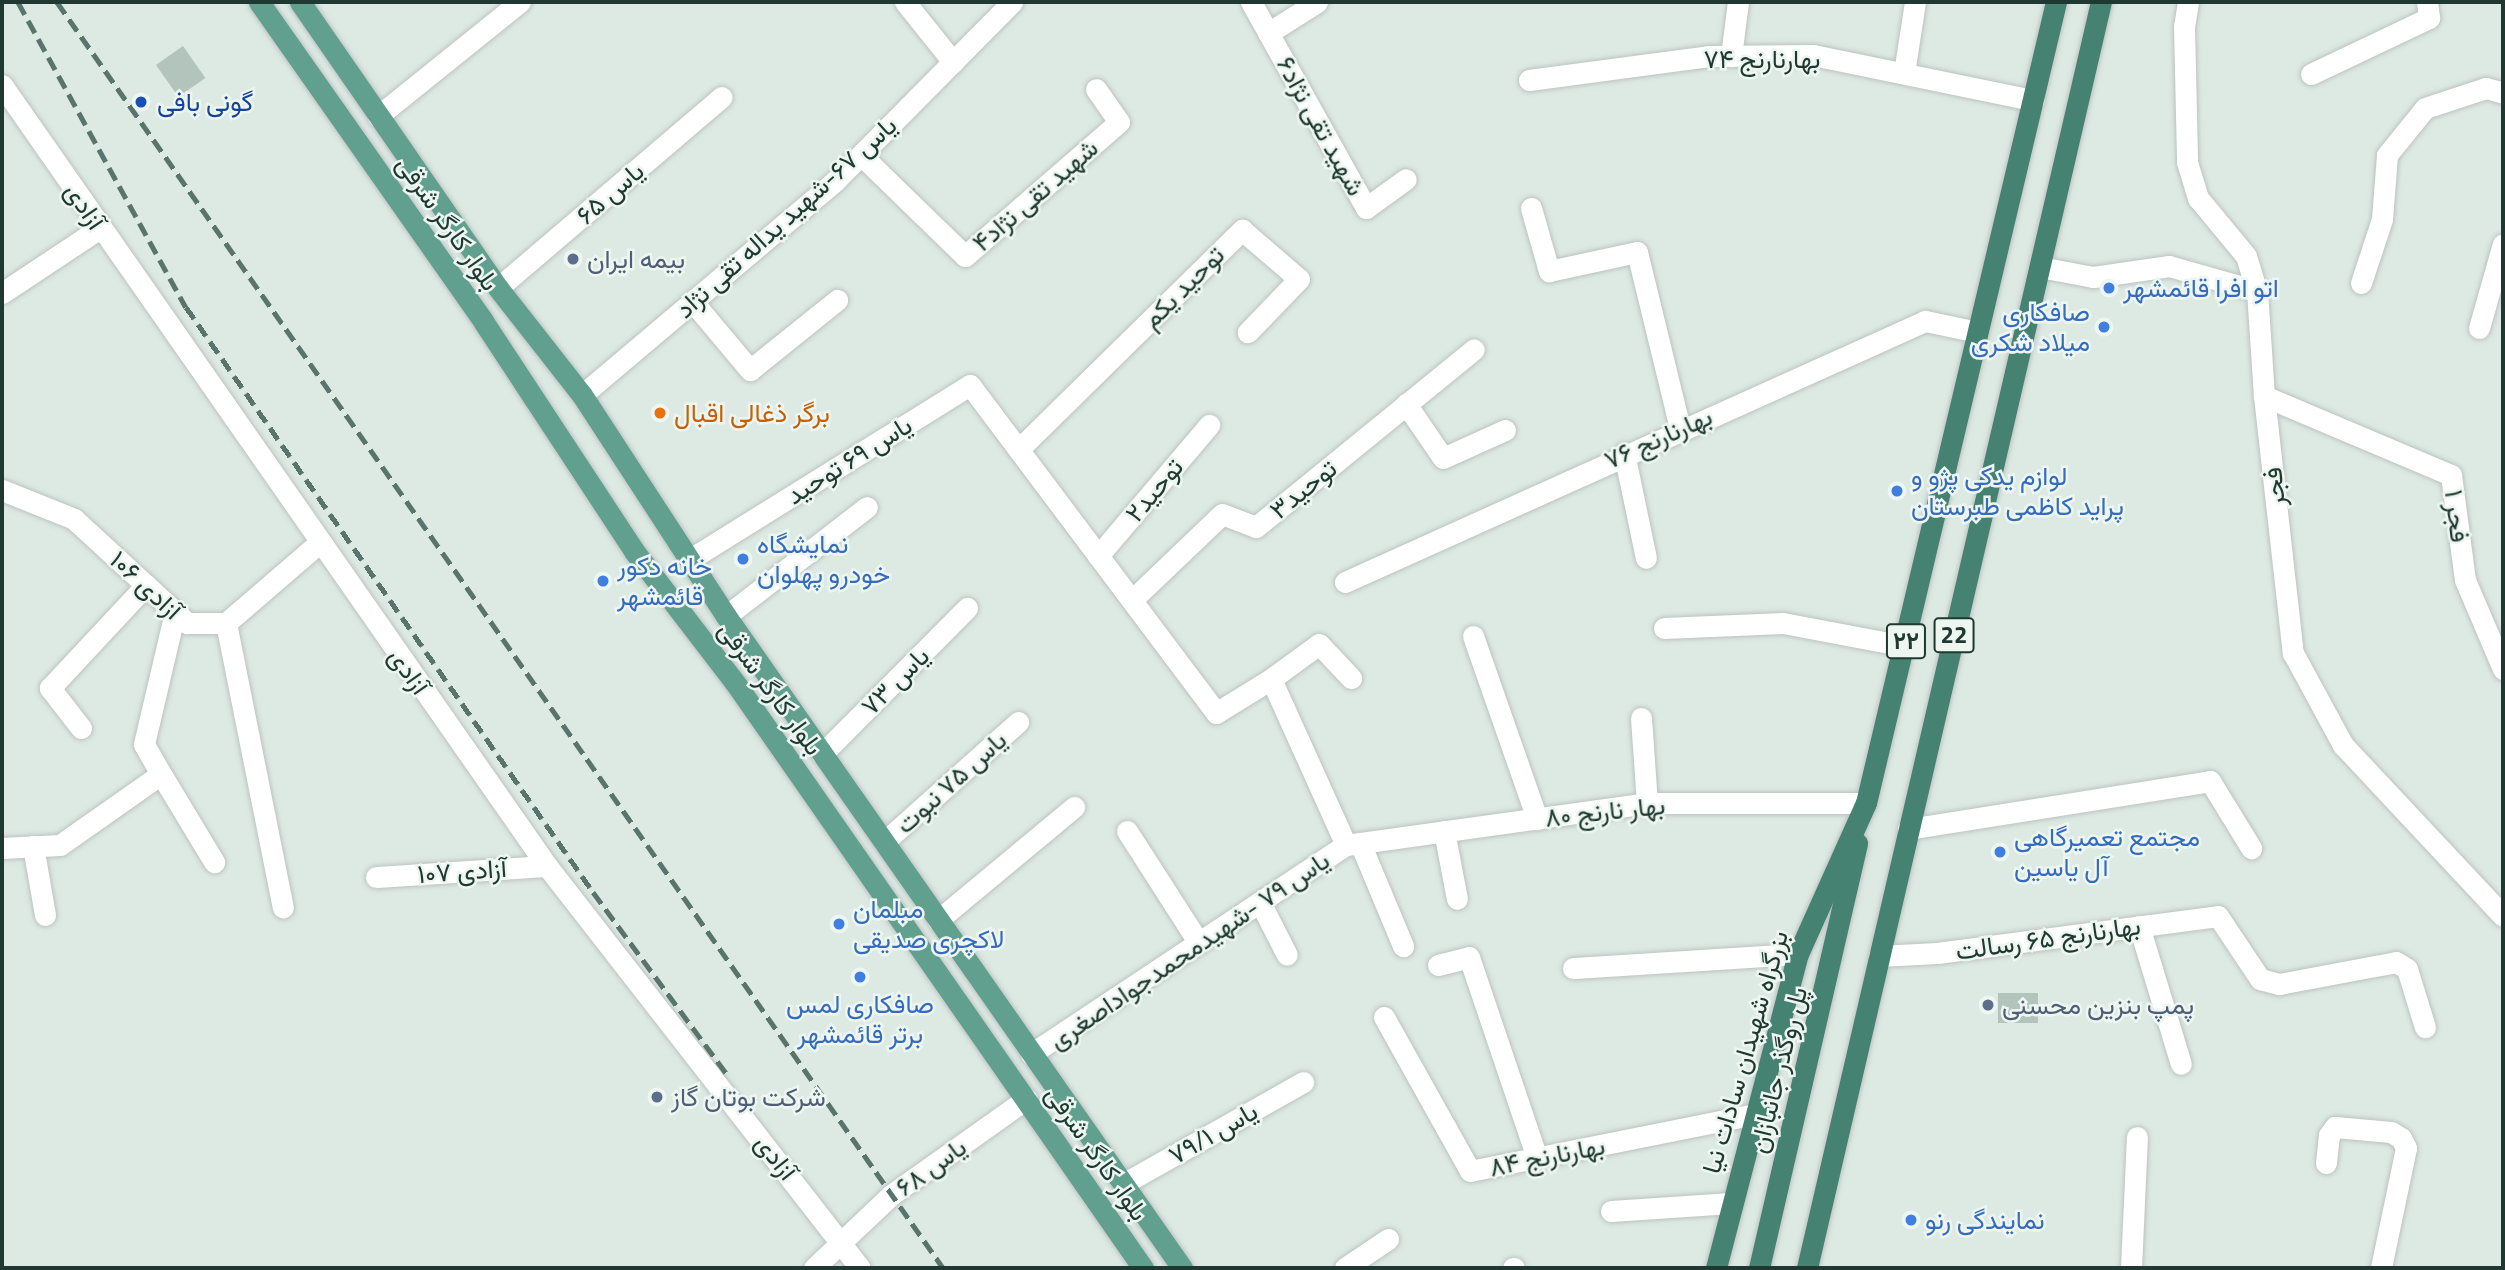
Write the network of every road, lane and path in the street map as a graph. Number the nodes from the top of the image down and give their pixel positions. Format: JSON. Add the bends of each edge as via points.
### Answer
{"nodes":[{"id":1,"x":259,"y":2,"type":"edge"},
{"id":2,"x":300,"y":2,"type":"edge"},
{"id":3,"x":520,"y":2,"type":"edge"},
{"id":4,"x":905,"y":2,"type":"edge"},
{"id":5,"x":1012,"y":2,"type":"edge"},
{"id":6,"x":1251,"y":2,"type":"edge"},
{"id":7,"x":1317,"y":2,"type":"edge"},
{"id":8,"x":1738,"y":2,"type":"edge"},
{"id":9,"x":1915,"y":2,"type":"edge"},
{"id":10,"x":2056,"y":2,"type":"edge"},
{"id":11,"x":2101,"y":2,"type":"edge"},
{"id":12,"x":2188,"y":2,"type":"edge"},
{"id":13,"x":2427,"y":2,"type":"edge"},
{"id":14,"x":1268,"y":33,"type":"junction"},
{"id":15,"x":1731,"y":56,"type":"junction"},
{"id":16,"x":953,"y":62,"type":"junction"},
{"id":17,"x":1904,"y":74,"type":"junction"},
{"id":18,"x":2311,"y":74,"type":"dead end"},
{"id":19,"x":1529,"y":80,"type":"dead end"},
{"id":20,"x":2,"y":85,"type":"edge"},
{"id":21,"x":1096,"y":89,"type":"dead end"},
{"id":22,"x":2503,"y":93,"type":"edge"},
{"id":23,"x":722,"y":97,"type":"dead end"},
{"id":24,"x":2033,"y":100,"type":"junction"},
{"id":25,"x":378,"y":116,"type":"junction"},
{"id":26,"x":861,"y":155,"type":"junction"},
{"id":27,"x":1406,"y":179,"type":"dead end"},
{"id":28,"x":1531,"y":208,"type":"dead end"},
{"id":29,"x":100,"y":228,"type":"junction"},
{"id":30,"x":2503,"y":244,"type":"edge"},
{"id":31,"x":2040,"y":267,"type":"junction"},
{"id":32,"x":2361,"y":283,"type":"dead end"},
{"id":33,"x":498,"y":289,"type":"junction"},
{"id":34,"x":2257,"y":291,"type":"junction"},
{"id":35,"x":2,"y":293,"type":"edge"},
{"id":36,"x":837,"y":300,"type":"dead end"},
{"id":37,"x":692,"y":302,"type":"junction"},
{"id":38,"x":2479,"y":328,"type":"dead end"},
{"id":39,"x":1248,"y":332,"type":"dead end"},
{"id":40,"x":1977,"y":332,"type":"junction"},
{"id":41,"x":1474,"y":349,"type":"dead end"},
{"id":42,"x":582,"y":395,"type":"junction"},
{"id":43,"x":2264,"y":396,"type":"junction"},
{"id":44,"x":1406,"y":404,"type":"junction"},
{"id":45,"x":1209,"y":425,"type":"dead end"},
{"id":46,"x":1680,"y":429,"type":"junction"},
{"id":47,"x":1506,"y":430,"type":"dead end"},
{"id":48,"x":1019,"y":449,"type":"junction"},
{"id":49,"x":1624,"y":453,"type":"junction"},
{"id":50,"x":2,"y":490,"type":"edge"},
{"id":51,"x":867,"y":507,"type":"dead end"},
{"id":52,"x":319,"y":543,"type":"junction"},
{"id":53,"x":1098,"y":556,"type":"junction"},
{"id":54,"x":692,"y":558,"type":"junction"},
{"id":55,"x":1646,"y":558,"type":"dead end"},
{"id":56,"x":1345,"y":582,"type":"dead end"},
{"id":57,"x":146,"y":584,"type":"junction"},
{"id":58,"x":1132,"y":600,"type":"junction"},
{"id":59,"x":967,"y":608,"type":"dead end"},
{"id":60,"x":175,"y":612,"type":"junction"},
{"id":61,"x":726,"y":616,"type":"junction"},
{"id":62,"x":226,"y":623,"type":"junction"},
{"id":63,"x":1664,"y":628,"type":"dead end"},
{"id":64,"x":1473,"y":636,"type":"dead end"},
{"id":65,"x":1905,"y":646,"type":"junction"},
{"id":66,"x":2503,"y":669,"type":"edge"},
{"id":67,"x":1351,"y":678,"type":"dead end"},
{"id":68,"x":1271,"y":679,"type":"junction"},
{"id":69,"x":1641,"y":718,"type":"dead end"},
{"id":70,"x":1018,"y":722,"type":"dead end"},
{"id":71,"x":81,"y":728,"type":"dead end"},
{"id":72,"x":822,"y":754,"type":"junction"},
{"id":73,"x":160,"y":774,"type":"junction"},
{"id":74,"x":1647,"y":803,"type":"junction"},
{"id":75,"x":1866,"y":803,"type":"junction"},
{"id":76,"x":1074,"y":807,"type":"dead end"},
{"id":77,"x":1537,"y":818,"type":"junction"},
{"id":78,"x":1908,"y":829,"type":"junction"},
{"id":79,"x":1127,"y":831,"type":"dead end"},
{"id":80,"x":1444,"y":831,"type":"junction"},
{"id":81,"x":884,"y":842,"type":"junction"},
{"id":82,"x":1353,"y":844,"type":"junction"},
{"id":83,"x":33,"y":846,"type":"junction"},
{"id":84,"x":2,"y":848,"type":"edge"},
{"id":85,"x":2251,"y":848,"type":"dead end"},
{"id":86,"x":214,"y":862,"type":"dead end"},
{"id":87,"x":547,"y":866,"type":"junction"},
{"id":88,"x":376,"y":877,"type":"dead end"},
{"id":89,"x":1457,"y":899,"type":"dead end"},
{"id":90,"x":1260,"y":902,"type":"junction"},
{"id":91,"x":283,"y":907,"type":"dead end"},
{"id":92,"x":45,"y":915,"type":"dead end"},
{"id":93,"x":2503,"y":916,"type":"edge"},
{"id":94,"x":938,"y":920,"type":"junction"},
{"id":95,"x":2139,"y":926,"type":"junction"},
{"id":96,"x":1199,"y":943,"type":"junction"},
{"id":97,"x":1403,"y":946,"type":"dead end"},
{"id":98,"x":1798,"y":954,"type":"junction"},
{"id":99,"x":1287,"y":956,"type":"dead end"},
{"id":100,"x":1879,"y":956,"type":"junction"},
{"id":101,"x":1438,"y":965,"type":"dead end"},
{"id":102,"x":1573,"y":968,"type":"dead end"},
{"id":103,"x":1384,"y":1017,"type":"dead end"},
{"id":104,"x":2425,"y":1027,"type":"dead end"},
{"id":105,"x":1031,"y":1054,"type":"junction"},
{"id":106,"x":2181,"y":1064,"type":"dead end"},
{"id":107,"x":1303,"y":1082,"type":"dead end"},
{"id":108,"x":1026,"y":1099,"type":"junction"},
{"id":109,"x":1756,"y":1114,"type":"junction"},
{"id":110,"x":2137,"y":1137,"type":"dead end"},
{"id":111,"x":1537,"y":1158,"type":"junction"},
{"id":112,"x":2326,"y":1163,"type":"dead end"},
{"id":113,"x":1123,"y":1184,"type":"junction"},
{"id":114,"x":1731,"y":1203,"type":"junction"},
{"id":115,"x":1611,"y":1211,"type":"dead end"},
{"id":116,"x":1388,"y":1239,"type":"dead end"},
{"id":117,"x":841,"y":1240,"type":"junction"},
{"id":118,"x":814,"y":1268,"type":"edge"},
{"id":119,"x":860,"y":1268,"type":"edge"},
{"id":120,"x":1143,"y":1268,"type":"edge"},
{"id":121,"x":1182,"y":1268,"type":"edge"},
{"id":122,"x":1345,"y":1268,"type":"edge"},
{"id":123,"x":1716,"y":1268,"type":"edge"},
{"id":124,"x":1759,"y":1268,"type":"edge"},
{"id":125,"x":1808,"y":1268,"type":"edge"},
{"id":126,"x":2131,"y":1268,"type":"edge"},
{"id":127,"x":2381,"y":1268,"type":"edge"}],
"edges":[{"from":1,"to":108,"type":"main road","name":"بلوار کارگر شرقی","via":[[483,321],[634,551],[736,684]]},
{"from":2,"to":25,"type":"main road","name":"بلوار کارگر شرقی"},
{"from":3,"to":25,"type":"street"},
{"from":4,"to":16,"type":"street"},
{"from":5,"to":16,"type":"street","name":"یاس ۶۷-شهید یداله تقی نژاد"},
{"from":6,"to":14,"type":"street","name":"شهید تقی نژاد۶"},
{"from":7,"to":14,"type":"street"},
{"from":8,"to":15,"type":"street"},
{"from":9,"to":17,"type":"street"},
{"from":10,"to":24,"type":"highway","name":"بزرگراه شهیدان سادات نیا","number":"۲۲"},
{"from":11,"to":31,"type":"highway","number":"22"},
{"from":12,"to":34,"type":"street","name":"فجر","via":[[2184,26],[2187,162],[2198,198],[2246,256]]},
{"from":13,"to":18,"type":"street","via":[[2430,18]]},
{"from":14,"to":27,"type":"street","name":"شهید تقی نژاد۶","via":[[1366,208]]},
{"from":15,"to":17,"type":"street","name":"بهارنارنج ۷۴","via":[[1813,55]]},
{"from":15,"to":19,"type":"street","name":"بهارنارنج ۷۴"},
{"from":16,"to":26,"type":"street","name":"یاس ۶۷-شهید یداله تقی نژاد"},
{"from":17,"to":24,"type":"street","name":"بهارنارنج ۷۴"},
{"from":20,"to":29,"type":"street","name":"آزادی"},
{"from":21,"to":26,"type":"street","name":"شهید تقی نژاد۴","via":[[1119,122],[965,256]]},
{"from":22,"to":32,"type":"street","via":[[2486,88],[2425,108],[2387,155],[2382,219]]},
{"from":23,"to":33,"type":"street","name":"یاس ۶۵"},
{"from":24,"to":40,"type":"highway","name":"بزرگراه شهیدان سادات نیا","number":"۲۲"},
{"from":25,"to":33,"type":"main road","name":"بلوار کارگر شرقی"},
{"from":26,"to":37,"type":"street","name":"یاس ۶۷-شهید یداله تقی نژاد"},
{"from":28,"to":46,"type":"street","via":[[1549,271],[1637,252]]},
{"from":29,"to":35,"type":"street"},
{"from":29,"to":52,"type":"street","name":"آزادی"},
{"from":30,"to":38,"type":"street"},
{"from":31,"to":34,"type":"street","via":[[2093,277],[2169,266]]},
{"from":31,"to":78,"type":"highway","number":"22"},
{"from":33,"to":42,"type":"main road","name":"بلوار کارگر شرقی"},
{"from":34,"to":43,"type":"street","name":"فجر"},
{"from":36,"to":37,"type":"street","via":[[750,370]]},
{"from":37,"to":42,"type":"street","name":"یاس ۶۷-شهید یداله تقی نژاد"},
{"from":39,"to":48,"type":"street","name":"توحید یکم","via":[[1299,279],[1242,230]]},
{"from":40,"to":46,"type":"street","name":"بهارنارنج ۷۶","via":[[1925,321]]},
{"from":40,"to":65,"type":"highway","name":"بزرگراه شهیدان سادات نیا","number":"۲۲"},
{"from":41,"to":44,"type":"street","name":"توحید۳"},
{"from":42,"to":54,"type":"main road","name":"بلوار کارگر شرقی"},
{"from":43,"to":66,"type":"street","name":"فجر ۱","via":[[2451,475],[2465,580]]},
{"from":43,"to":93,"type":"street","name":"فجر","via":[[2293,653],[2343,745]]},
{"from":44,"to":47,"type":"street","via":[[1443,458]]},
{"from":44,"to":58,"type":"street","name":"توحید۳","via":[[1256,527],[1222,514]]},
{"from":45,"to":53,"type":"street","name":"توحید۲"},
{"from":46,"to":49,"type":"street","name":"بهارنارنج ۷۶"},
{"from":48,"to":53,"type":"street"},
{"from":48,"to":54,"type":"street","name":"یاس ۶۹ توحید","via":[[970,385]]},
{"from":49,"to":55,"type":"street"},
{"from":49,"to":56,"type":"street","name":"بهارنارنج ۷۶"},
{"from":50,"to":57,"type":"street","name":"آزادی ۱۰۶","via":[[74,519]]},
{"from":51,"to":61,"type":"street"},
{"from":52,"to":62,"type":"street"},
{"from":52,"to":87,"type":"street","name":"آزادی"},
{"from":53,"to":58,"type":"street"},
{"from":54,"to":61,"type":"main road","name":"بلوار کارگر شرقی"},
{"from":57,"to":60,"type":"street","name":"آزادی ۱۰۶"},
{"from":57,"to":71,"type":"street","via":[[50,688]]},
{"from":58,"to":68,"type":"street","via":[[1216,713]]},
{"from":59,"to":72,"type":"street","name":"یاس ۷۳"},
{"from":60,"to":62,"type":"street","name":"آزادی ۱۰۶","via":[[187,623]]},
{"from":60,"to":73,"type":"street","via":[[144,744]]},
{"from":61,"to":72,"type":"main road","name":"بلوار کارگر شرقی"},
{"from":62,"to":91,"type":"street"},
{"from":63,"to":65,"type":"street","via":[[1783,623]]},
{"from":64,"to":77,"type":"street"},
{"from":65,"to":75,"type":"highway","name":"بزرگراه شهیدان سادات نیا","number":"۲۲"},
{"from":67,"to":68,"type":"street","via":[[1319,644]]},
{"from":68,"to":82,"type":"street"},
{"from":69,"to":74,"type":"street"},
{"from":70,"to":81,"type":"street","name":"یاس ۷۵ نبوت"},
{"from":72,"to":81,"type":"main road","name":"بلوار کارگر شرقی"},
{"from":73,"to":83,"type":"street","via":[[60,845]]},
{"from":73,"to":86,"type":"street"},
{"from":74,"to":75,"type":"street","name":"بهار نارنج ۸۰"},
{"from":74,"to":77,"type":"street","name":"بهار نارنج ۸۰"},
{"from":75,"to":98,"type":"highway","name":"بزرگراه شهیدان سادات نیا","number":"۲۲"},
{"from":75,"to":124,"type":"highway","name":"پل روگذر جانبازان","via":[[1831,971]]},
{"from":76,"to":94,"type":"street"},
{"from":77,"to":80,"type":"street","name":"بهار نارنج ۸۰"},
{"from":78,"to":85,"type":"street","via":[[2210,781]]},
{"from":78,"to":100,"type":"highway","number":"22"},
{"from":79,"to":96,"type":"street"},
{"from":80,"to":82,"type":"street","name":"بهار نارنج ۸۰"},
{"from":80,"to":89,"type":"street"},
{"from":81,"to":94,"type":"main road","name":"بلوار کارگر شرقی"},
{"from":82,"to":90,"type":"street","name":"یاس ۷۹ -شهیدمحمدجواداصغری"},
{"from":82,"to":97,"type":"street"},
{"from":83,"to":84,"type":"street"},
{"from":83,"to":92,"type":"street"},
{"from":87,"to":88,"type":"street","name":"آزادی ۱۰۷"},
{"from":87,"to":117,"type":"street","name":"آزادی"},
{"from":90,"to":96,"type":"street","name":"یاس ۷۹ -شهیدمحمدجواداصغری"},
{"from":90,"to":99,"type":"street"},
{"from":94,"to":105,"type":"main road","name":"بلوار کارگر شرقی"},
{"from":95,"to":100,"type":"street","name":"بهارنارنج ۶۵ رسالت","via":[[1937,953]]},
{"from":95,"to":104,"type":"street","name":"بهارنارنج ۶۵ رسالت","via":[[2218,916],[2260,979],[2279,984],[2396,962],[2407,970]]},
{"from":95,"to":106,"type":"street"},
{"from":96,"to":105,"type":"street","name":"یاس ۷۹ -شهیدمحمدجواداصغری"},
{"from":98,"to":102,"type":"street"},
{"from":98,"to":109,"type":"highway","name":"بزرگراه شهیدان سادات نیا","number":"۲۲"},
{"from":100,"to":125,"type":"highway","number":"22"},
{"from":101,"to":111,"type":"street","via":[[1469,957]]},
{"from":103,"to":111,"type":"street","name":"بهارنارنج ۸۴","via":[[1470,1171]]},
{"from":105,"to":113,"type":"main road","name":"بلوار کارگر شرقی"},
{"from":107,"to":113,"type":"street","name":"یاس ۷۹/۱"},
{"from":108,"to":117,"type":"street","name":"یاس ۶۸","via":[[891,1195]]},
{"from":108,"to":120,"type":"main road","name":"بلوار کارگر شرقی"},
{"from":109,"to":111,"type":"street","name":"بهارنارنج ۸۴"},
{"from":109,"to":114,"type":"highway","name":"بزرگراه شهیدان سادات نیا","number":"۲۲"},
{"from":110,"to":126,"type":"street"},
{"from":112,"to":127,"type":"street","via":[[2329,1135],[2335,1127],[2391,1132],[2401,1138],[2406,1149]]},
{"from":113,"to":121,"type":"main road","name":"بلوار کارگر شرقی"},
{"from":114,"to":115,"type":"street"},
{"from":114,"to":123,"type":"highway","name":"بزرگراه شهیدان سادات نیا","number":"۲۲"},
{"from":116,"to":122,"type":"street"},
{"from":117,"to":118,"type":"street","name":"یاس ۶۸"},
{"from":117,"to":119,"type":"street","name":"آزادی"}]}
